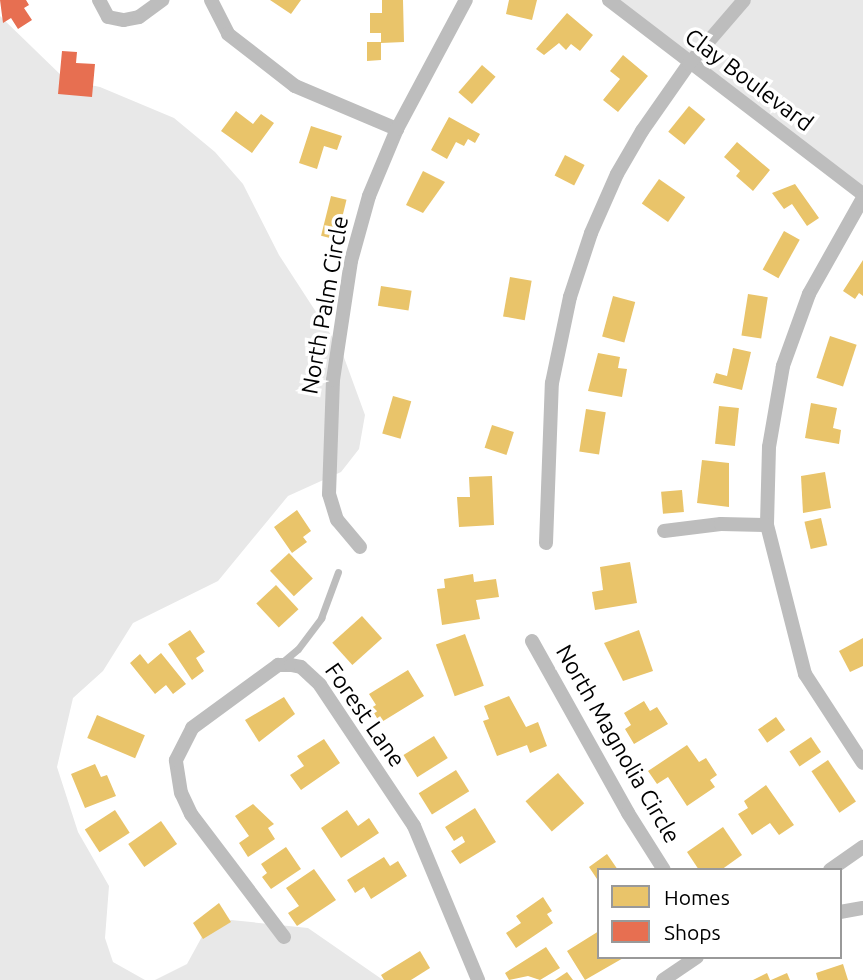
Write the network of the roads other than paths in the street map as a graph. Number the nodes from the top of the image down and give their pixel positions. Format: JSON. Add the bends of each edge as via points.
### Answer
{"nodes":[{"id":1,"x":99,"y":0,"type":"edge"},
{"id":2,"x":162,"y":0,"type":"edge"},
{"id":3,"x":211,"y":0,"type":"edge"},
{"id":4,"x":466,"y":0,"type":"edge"},
{"id":5,"x":609,"y":0,"type":"edge"},
{"id":6,"x":744,"y":0,"type":"edge"},
{"id":7,"x":690,"y":64,"type":"junction"},
{"id":8,"x":397,"y":129,"type":"junction"},
{"id":9,"x":863,"y":196,"type":"edge"},
{"id":10,"x":767,"y":526,"type":"junction"},
{"id":11,"x":664,"y":531,"type":"dead end"},
{"id":12,"x":546,"y":543,"type":"dead end"},
{"id":13,"x":360,"y":547,"type":"dead end"},
{"id":14,"x":338,"y":572,"type":"dead end"},
{"id":15,"x":532,"y":641,"type":"dead end"},
{"id":16,"x":278,"y":665,"type":"junction"},
{"id":17,"x":863,"y":763,"type":"edge"},
{"id":18,"x":863,"y":846,"type":"edge"},
{"id":19,"x":663,"y":868,"type":"edge"},
{"id":20,"x":833,"y":868,"type":"edge"},
{"id":21,"x":863,"y":908,"type":"edge"},
{"id":22,"x":842,"y":912,"type":"edge"},
{"id":23,"x":284,"y":937,"type":"dead end"},
{"id":24,"x":694,"y":959,"type":"edge"},
{"id":25,"x":478,"y":980,"type":"edge"},
{"id":26,"x":663,"y":980,"type":"edge"}],
"edges":[{"from":1,"to":2,"type":"street","via":[[108,17],[124,20],[138,17]]},
{"from":3,"to":8,"type":"street","via":[[228,34],[295,86]]},
{"from":4,"to":8,"type":"street","name":"North Palm Circle"},
{"from":5,"to":7,"type":"street","name":"Clay Boulevard"},
{"from":6,"to":7,"type":"street"},
{"from":7,"to":9,"type":"street","name":"Clay Boulevard"},
{"from":7,"to":12,"type":"street","via":[[617,174],[570,297],[551,394]]},
{"from":8,"to":13,"type":"street","name":"North Palm Circle","via":[[357,230],[333,380],[329,494],[337,520]]},
{"from":9,"to":10,"type":"street","via":[[809,294],[789,345],[769,447]]},
{"from":10,"to":11,"type":"street","via":[[721,524]]},
{"from":10,"to":17,"type":"street","via":[[805,674]]},
{"from":14,"to":16,"type":"lane","via":[[314,628]]},
{"from":15,"to":19,"type":"street","name":"North Magnolia Circle"},
{"from":16,"to":23,"type":"street","via":[[191,728],[176,760],[181,793],[191,814]]},
{"from":16,"to":25,"type":"street","name":"Forest Lane","via":[[301,667],[320,685],[414,826]]},
{"from":18,"to":20,"type":"street"},
{"from":21,"to":22,"type":"street"},
{"from":24,"to":26,"type":"street"}]}
